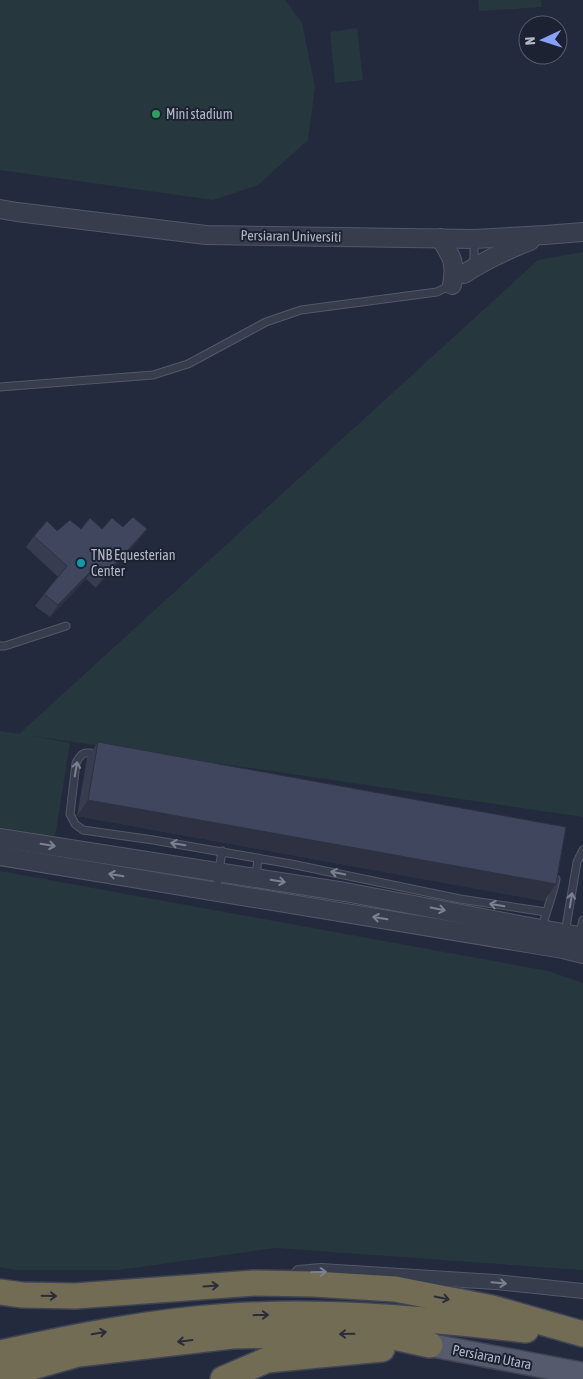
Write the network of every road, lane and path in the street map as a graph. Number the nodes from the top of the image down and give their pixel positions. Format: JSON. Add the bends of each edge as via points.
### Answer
{"nodes":[{"id":1,"x":0,"y":209,"type":"edge"},
{"id":2,"x":583,"y":232,"type":"edge"},
{"id":3,"x":545,"y":236,"type":"junction"},
{"id":4,"x":440,"y":238,"type":"junction"},
{"id":5,"x":474,"y":239,"type":"junction"},
{"id":6,"x":458,"y":279,"type":"junction"},
{"id":7,"x":0,"y":387,"type":"edge"},
{"id":8,"x":66,"y":626,"type":"dead end"},
{"id":9,"x":0,"y":646,"type":"edge"},
{"id":10,"x":102,"y":754,"type":"edge"},
{"id":11,"x":0,"y":838,"type":"edge"},
{"id":12,"x":583,"y":850,"type":"edge"},
{"id":13,"x":222,"y":851,"type":"junction"},
{"id":14,"x":0,"y":856,"type":"edge"},
{"id":15,"x":258,"y":858,"type":"junction"},
{"id":16,"x":557,"y":870,"type":"edge"},
{"id":17,"x":219,"y":872,"type":"junction"},
{"id":18,"x":256,"y":878,"type":"junction"},
{"id":19,"x":216,"y":891,"type":"junction"},
{"id":20,"x":544,"y":920,"type":"junction"},
{"id":21,"x":576,"y":940,"type":"edge"},
{"id":22,"x":254,"y":1283,"type":"junction"},
{"id":23,"x":583,"y":1291,"type":"edge"},
{"id":24,"x":0,"y":1292,"type":"edge"},
{"id":25,"x":583,"y":1336,"type":"edge"},
{"id":26,"x":430,"y":1345,"type":"junction"},
{"id":27,"x":0,"y":1353,"type":"edge"},
{"id":28,"x":583,"y":1374,"type":"edge"},
{"id":29,"x":0,"y":1376,"type":"edge"},
{"id":30,"x":223,"y":1379,"type":"edge"}],
"edges":[{"from":1,"to":4,"type":"street","name":"Persiaran Universiti","via":[[206,235]]},
{"from":2,"to":3,"type":"street","name":"Persiaran Universiti"},
{"from":3,"to":5,"type":"street","name":"Persiaran Universiti"},
{"from":3,"to":6,"type":"street","via":[[504,251]]},
{"from":4,"to":5,"type":"street","name":"Persiaran Universiti"},
{"from":4,"to":6,"type":"street","via":[[453,258]]},
{"from":5,"to":6,"type":"lane","via":[[472,265]]},
{"from":6,"to":7,"type":"lane","via":[[438,292],[301,310],[266,322],[188,364],[153,375]]},
{"from":8,"to":9,"type":"lane"},
{"from":13,"to":10,"type":"lane","one_way":true,"via":[[83,830],[75,824],[70,814],[76,763],[85,753]]},
{"from":11,"to":17,"type":"street","one_way":true},
{"from":21,"to":12,"type":"lane","one_way":true,"via":[[577,862]]},
{"from":13,"to":15,"type":"lane"},
{"from":13,"to":17,"type":"lane"},
{"from":19,"to":14,"type":"street","one_way":true},
{"from":15,"to":18,"type":"lane"},
{"from":20,"to":15,"type":"lane","one_way":true,"via":[[460,899]]},
{"from":16,"to":20,"type":"lane","via":[[553,898]]},
{"from":17,"to":18,"type":"street"},
{"from":17,"to":19,"type":"lane"},
{"from":18,"to":20,"type":"street","one_way":true},
{"from":21,"to":19,"type":"street","one_way":true},
{"from":20,"to":21,"type":"street"},
{"from":22,"to":23,"type":"street","one_way":true,"via":[[282,1275],[321,1271]]},
{"from":24,"to":22,"type":"highway","one_way":true,"via":[[75,1296]]},
{"from":22,"to":25,"type":"highway","one_way":true,"via":[[394,1290],[492,1308]]},
{"from":27,"to":25,"type":"highway","one_way":true,"via":[[146,1324],[232,1316],[334,1314],[419,1319]]},
{"from":26,"to":28,"type":"main road","name":"Persiaran Utara"},
{"from":26,"to":29,"type":"highway","one_way":true,"via":[[394,1337],[357,1334],[232,1336],[78,1354]]},
{"from":26,"to":30,"type":"highway","via":[[266,1360]]}]}
